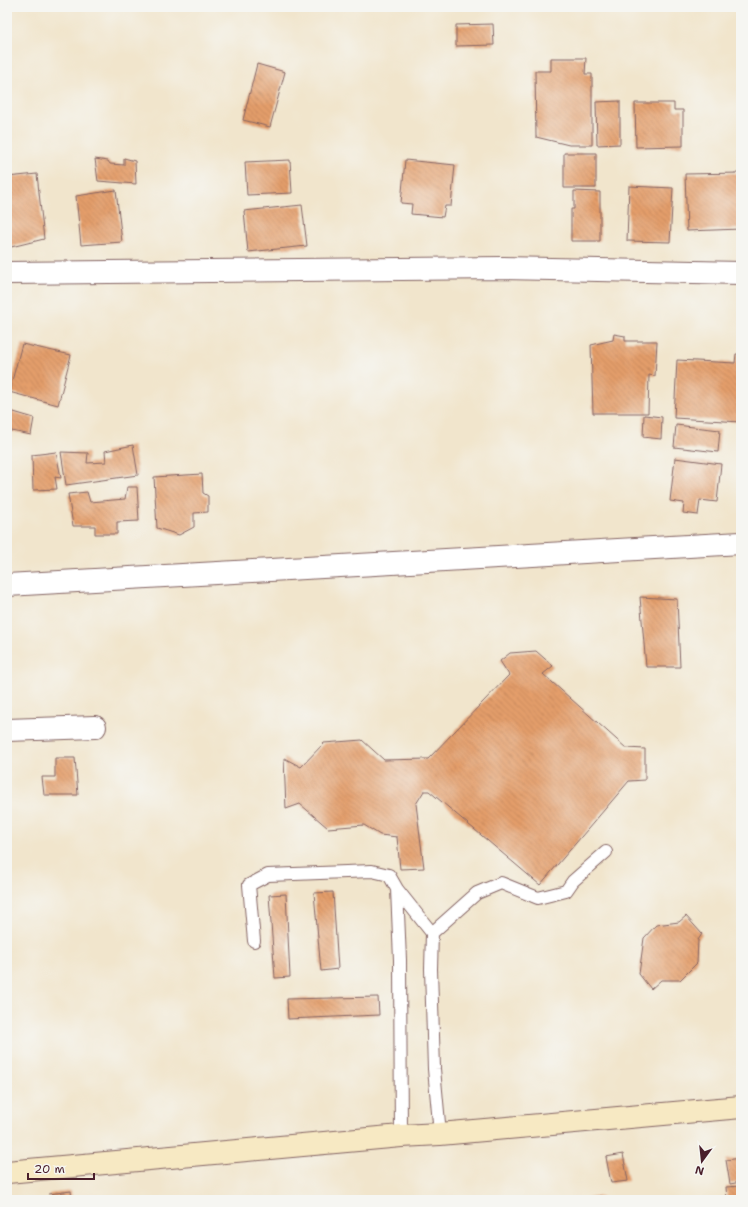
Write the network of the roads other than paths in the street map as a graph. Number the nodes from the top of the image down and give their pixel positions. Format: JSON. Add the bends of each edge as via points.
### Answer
{"nodes":[{"id":1,"x":7,"y":273,"type":"edge"},
{"id":2,"x":741,"y":273,"type":"edge"},
{"id":3,"x":741,"y":543,"type":"edge"},
{"id":4,"x":7,"y":584,"type":"edge"},
{"id":5,"x":95,"y":727,"type":"dead end"},
{"id":6,"x":7,"y":730,"type":"edge"},
{"id":7,"x":606,"y":852,"type":"dead end"},
{"id":8,"x":397,"y":889,"type":"junction"},
{"id":9,"x":432,"y":933,"type":"junction"},
{"id":10,"x":254,"y":941,"type":"dead end"},
{"id":11,"x":741,"y":1107,"type":"edge"},
{"id":12,"x":440,"y":1134,"type":"junction"},
{"id":13,"x":401,"y":1136,"type":"junction"},
{"id":14,"x":7,"y":1172,"type":"edge"}],
"edges":[{"from":1,"to":2,"type":"street","via":[[503,268]]},
{"from":3,"to":4,"type":"street"},
{"from":5,"to":6,"type":"street"},
{"from":7,"to":9,"type":"lane","via":[[573,881],[566,891],[538,898],[501,883],[477,893]]},
{"from":8,"to":9,"type":"lane"},
{"from":8,"to":10,"type":"lane","via":[[389,875],[372,871],[268,875],[249,886]]},
{"from":8,"to":13,"type":"lane"},
{"from":9,"to":12,"type":"lane","via":[[434,1069]]},
{"from":11,"to":12,"type":"main road"},
{"from":12,"to":13,"type":"main road"},
{"from":13,"to":14,"type":"main road"}]}
